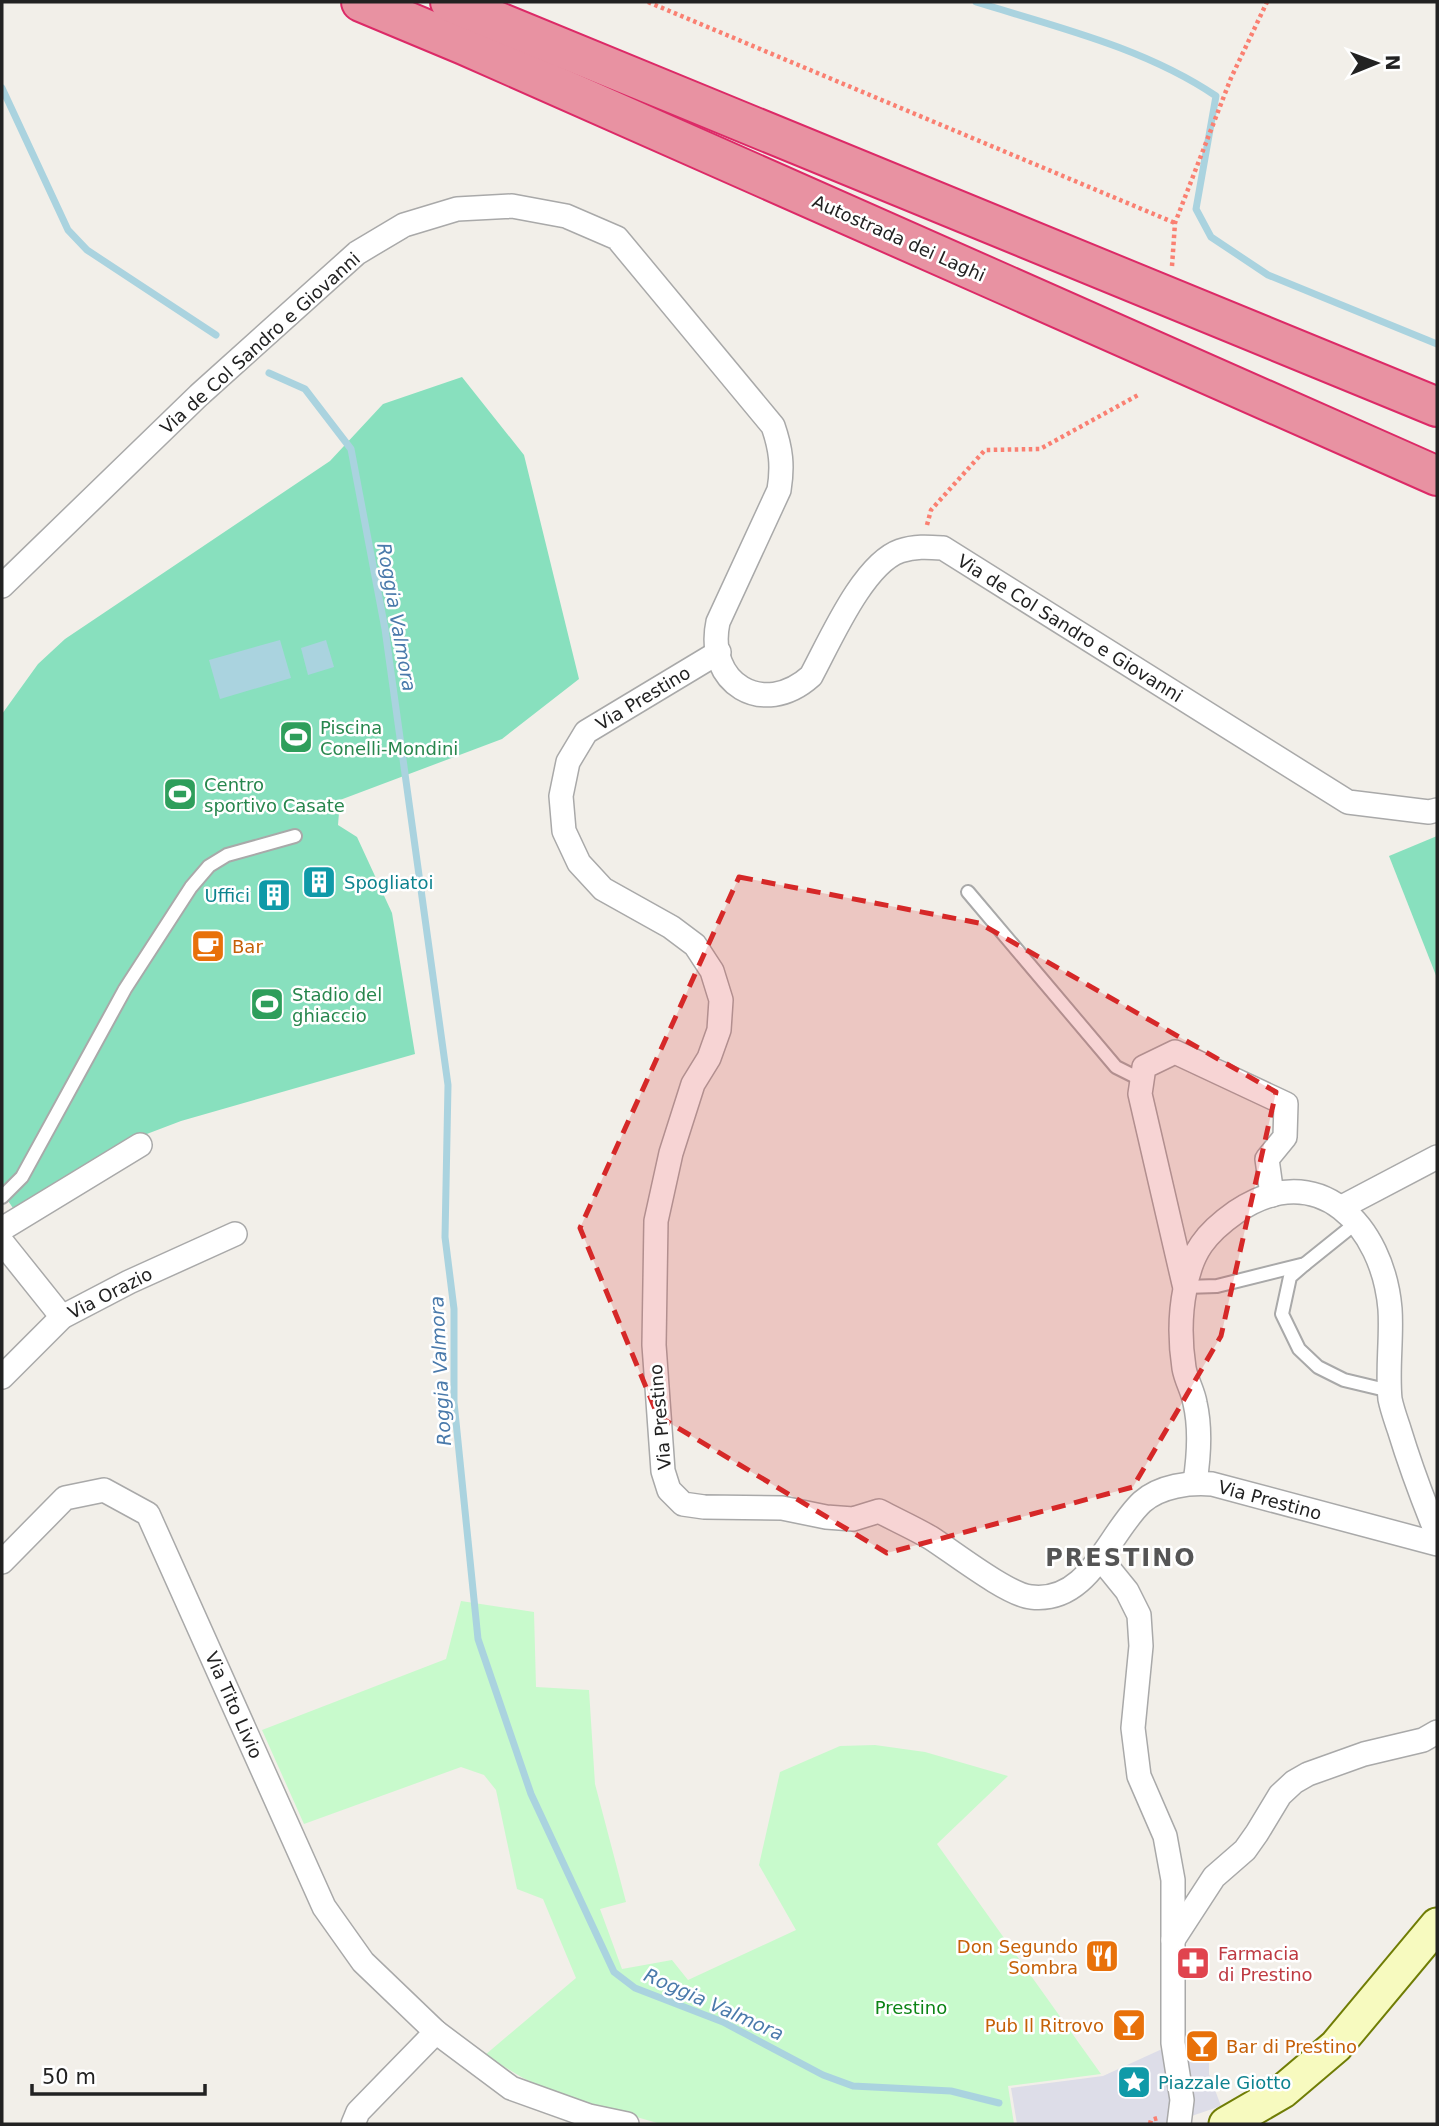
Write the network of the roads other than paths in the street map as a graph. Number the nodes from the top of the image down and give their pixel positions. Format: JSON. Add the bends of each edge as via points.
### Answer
{"nodes":[{"id":1,"x":361,"y":2,"type":"edge"},
{"id":2,"x":450,"y":2,"type":"edge"},
{"id":3,"x":1437,"y":407,"type":"edge"},
{"id":4,"x":1437,"y":476,"type":"edge"},
{"id":5,"x":2,"y":586,"type":"edge"},
{"id":6,"x":719,"y":652,"type":"junction"},
{"id":7,"x":1437,"y":810,"type":"edge"},
{"id":8,"x":295,"y":836,"type":"dead end"},
{"id":9,"x":968,"y":892,"type":"dead end"},
{"id":10,"x":1142,"y":1080,"type":"junction"},
{"id":11,"x":140,"y":1145,"type":"dead end"},
{"id":12,"x":1437,"y":1157,"type":"edge"},
{"id":13,"x":1272,"y":1195,"type":"junction"},
{"id":14,"x":2,"y":1197,"type":"edge"},
{"id":15,"x":1349,"y":1215,"type":"junction"},
{"id":16,"x":2,"y":1229,"type":"edge"},
{"id":17,"x":235,"y":1234,"type":"dead end"},
{"id":18,"x":2,"y":1242,"type":"edge"},
{"id":19,"x":1305,"y":1264,"type":"junction"},
{"id":20,"x":1185,"y":1287,"type":"junction"},
{"id":21,"x":62,"y":1317,"type":"junction"},
{"id":22,"x":2,"y":1377,"type":"edge"},
{"id":23,"x":1390,"y":1391,"type":"junction"},
{"id":24,"x":1195,"y":1482,"type":"junction"},
{"id":25,"x":1437,"y":1534,"type":"edge"},
{"id":26,"x":1437,"y":1544,"type":"edge"},
{"id":27,"x":1101,"y":1559,"type":"junction"},
{"id":28,"x":2,"y":1562,"type":"edge"},
{"id":29,"x":1437,"y":1732,"type":"edge"},
{"id":30,"x":1437,"y":1924,"type":"edge"},
{"id":31,"x":1173,"y":1940,"type":"junction"},
{"id":32,"x":436,"y":2032,"type":"junction"},
{"id":33,"x":354,"y":2124,"type":"edge"},
{"id":34,"x":627,"y":2124,"type":"edge"},
{"id":35,"x":1179,"y":2124,"type":"edge"},
{"id":36,"x":1226,"y":2124,"type":"edge"}],
"edges":[{"from":1,"to":4,"type":"highway","name":"Autostrada dei Laghi"},
{"from":2,"to":3,"type":"highway"},
{"from":5,"to":6,"type":"street","name":"Via de Col Sandro e Giovanni","via":[[199,395],[357,253],[404,225],[457,209],[512,206],[566,216],[617,238],[773,426],[783,468],[779,490],[718,622],[714,639]]},
{"from":6,"to":7,"type":"street","name":"Via de Col Sandro e Giovanni","via":[[723,671],[749,692],[766,696],[798,688],[811,676],[865,579],[880,562],[921,546],[943,548],[1348,802]]},
{"from":6,"to":27,"type":"street","name":"Via Prestino","via":[[586,732],[568,762],[561,796],[565,831],[579,863],[603,889],[671,927],[695,946],[712,971],[721,1000],[719,1030],[693,1084],[656,1222],[654,1345],[663,1471],[669,1490],[683,1504],[704,1507],[782,1508],[853,1519],[879,1511],[1029,1597],[1051,1597],[1071,1589]]},
{"from":8,"to":14,"type":"lane","via":[[227,855],[209,866],[191,887],[125,989],[22,1177]]},
{"from":9,"to":10,"type":"lane","via":[[1116,1067]]},
{"from":10,"to":13,"type":"street","via":[[1144,1067],[1175,1052],[1286,1104],[1284,1137],[1267,1159]]},
{"from":10,"to":20,"type":"street","via":[[1140,1094]]},
{"from":11,"to":16,"type":"street"},
{"from":12,"to":15,"type":"street"},
{"from":13,"to":15,"type":"street","via":[[1320,1195]]},
{"from":13,"to":20,"type":"street","via":[[1219,1224],[1196,1249]]},
{"from":15,"to":19,"type":"lane"},
{"from":15,"to":23,"type":"street","via":[[1382,1267],[1390,1307]]},
{"from":17,"to":21,"type":"street","name":"Via Orazio"},
{"from":18,"to":21,"type":"street"},
{"from":19,"to":20,"type":"lane","via":[[1217,1286]]},
{"from":19,"to":23,"type":"lane","via":[[1290,1277],[1282,1314],[1299,1349],[1318,1367],[1344,1380]]},
{"from":20,"to":24,"type":"street","via":[[1181,1329],[1184,1370],[1196,1404],[1199,1451]]},
{"from":21,"to":22,"type":"street","name":"Via Orazio"},
{"from":23,"to":25,"type":"street","via":[[1406,1451]]},
{"from":24,"to":26,"type":"street","name":"Via Prestino"},
{"from":24,"to":27,"type":"street","name":"Via Prestino","via":[[1144,1500]]},
{"from":27,"to":31,"type":"street","via":[[1127,1591],[1139,1615],[1141,1646],[1133,1728],[1139,1776],[1166,1836],[1173,1880]]},
{"from":28,"to":32,"type":"street","name":"Via Tito Livio","via":[[65,1498],[104,1490],[148,1514],[324,1907],[363,1962]]},
{"from":29,"to":31,"type":"street","via":[[1294,1782],[1280,1795],[1245,1850],[1214,1877]]},
{"from":30,"to":36,"type":"main road","via":[[1336,2046],[1283,2091]]},
{"from":31,"to":35,"type":"street","via":[[1172,2043],[1182,2099]]},
{"from":32,"to":33,"type":"street","via":[[358,2112]]},
{"from":32,"to":34,"type":"street","name":"Via Tito Livio","via":[[511,2088],[589,2116]]}]}
